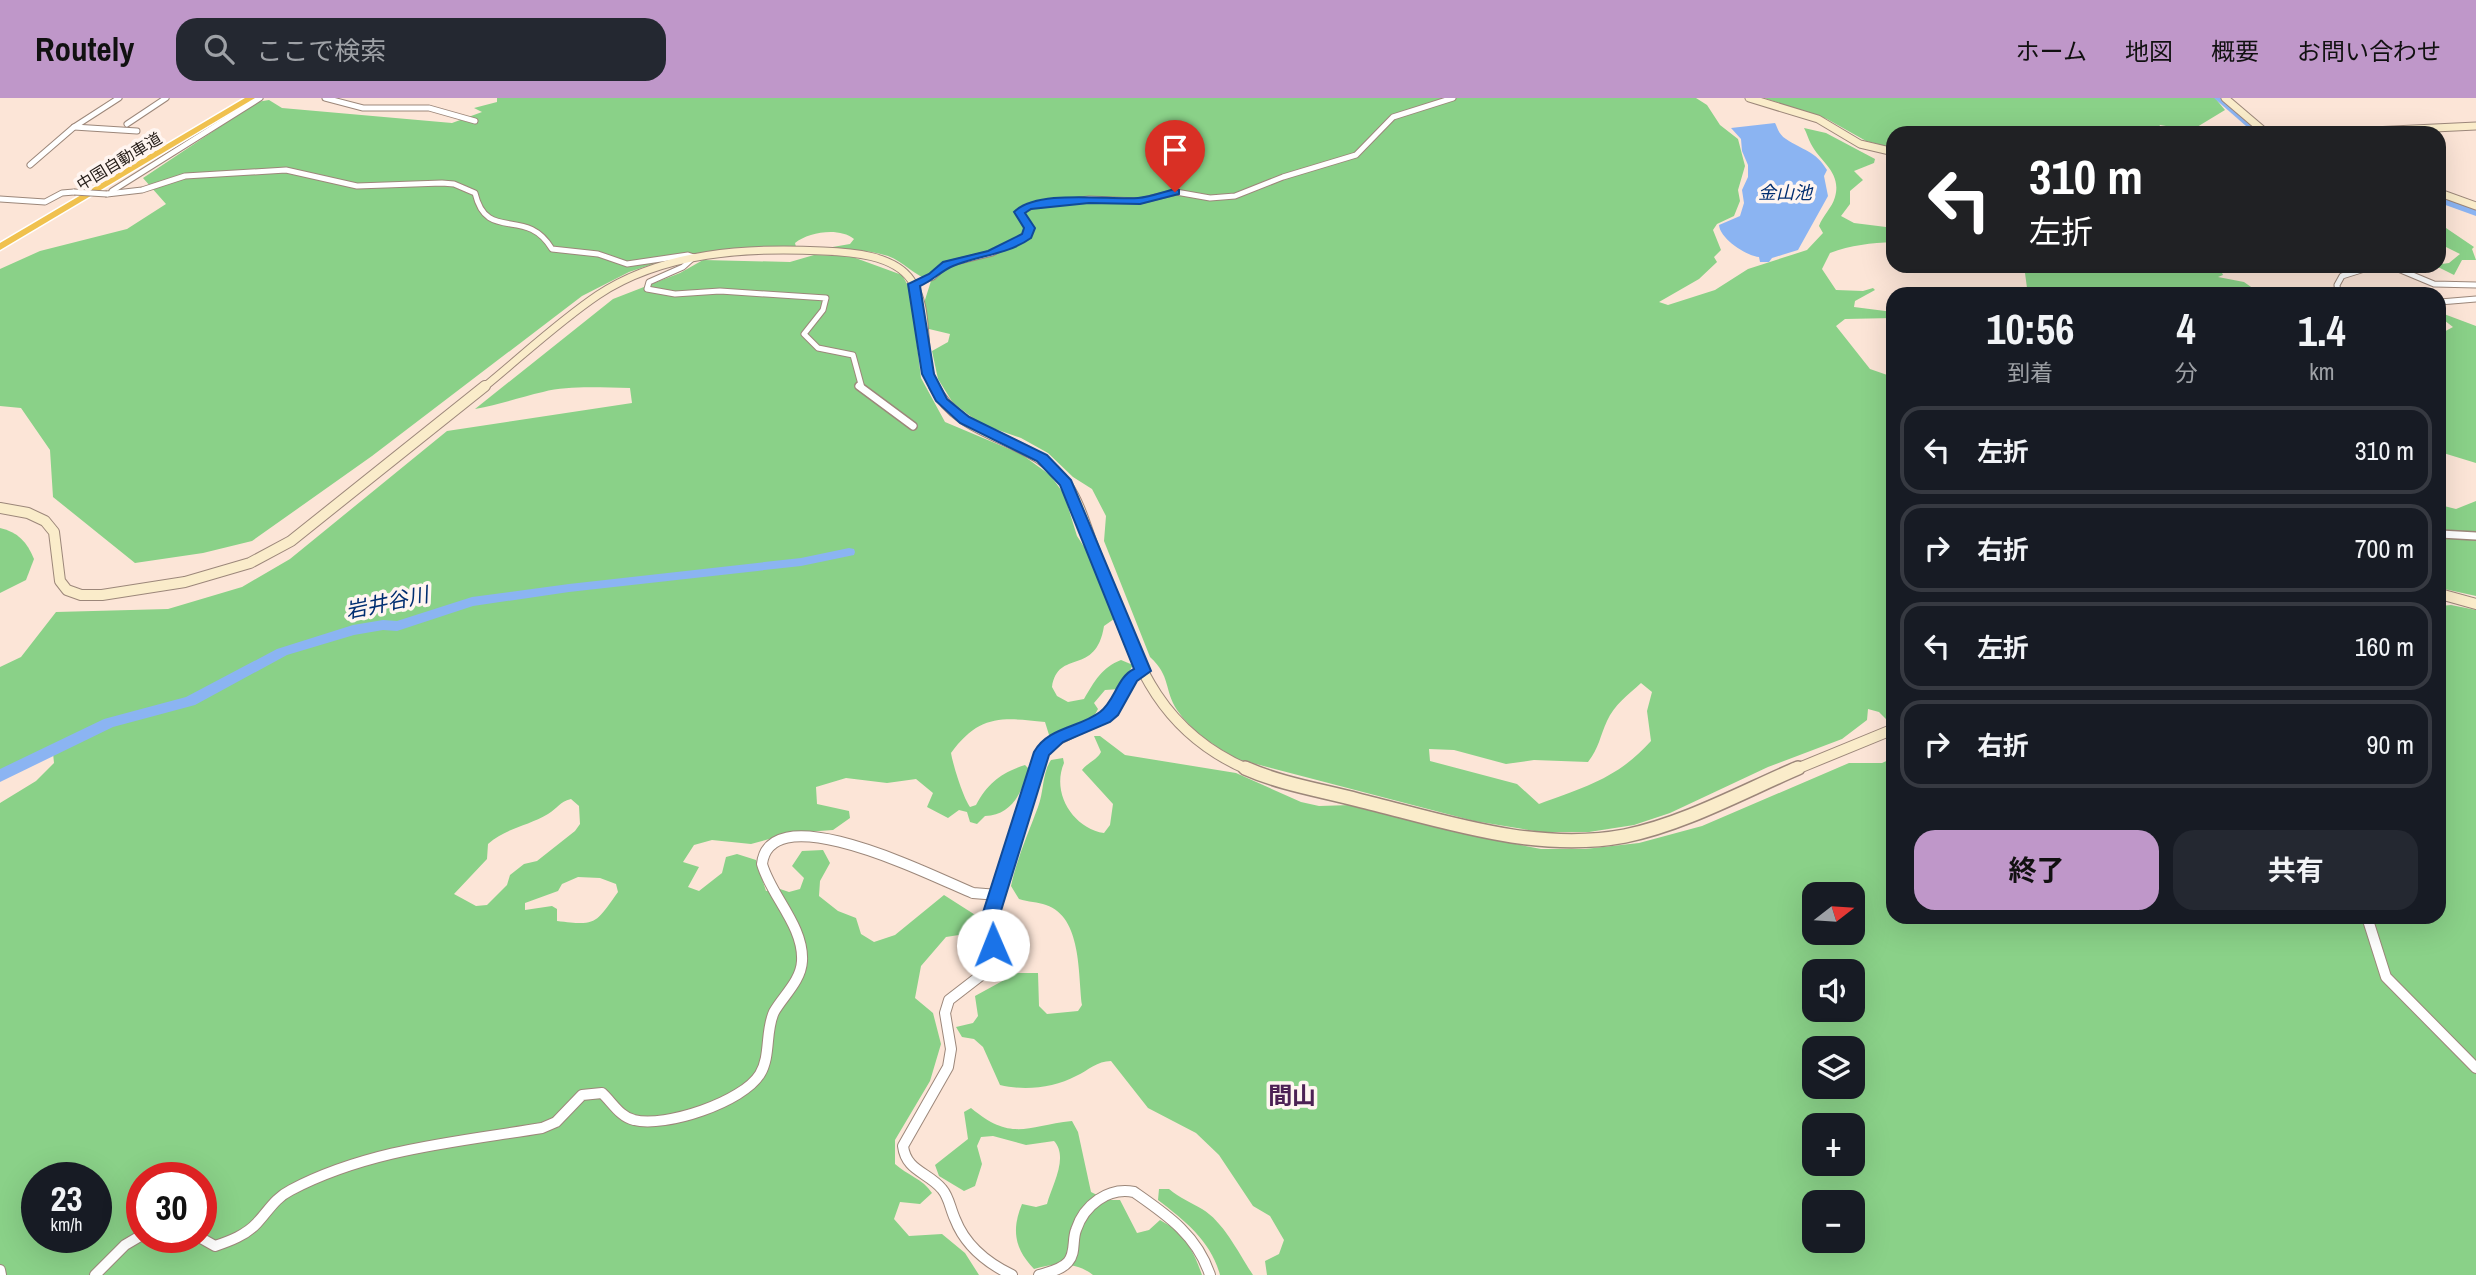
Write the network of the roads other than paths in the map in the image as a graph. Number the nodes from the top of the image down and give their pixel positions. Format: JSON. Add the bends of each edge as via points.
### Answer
{"nodes":[{"id":1,"x":119,"y":98,"type":"edge"},
{"id":2,"x":166,"y":98,"type":"edge"},
{"id":3,"x":244,"y":98,"type":"edge"},
{"id":4,"x":251,"y":98,"type":"edge"},
{"id":5,"x":260,"y":98,"type":"edge"},
{"id":6,"x":325,"y":98,"type":"edge"},
{"id":7,"x":1453,"y":98,"type":"edge"},
{"id":8,"x":1749,"y":98,"type":"edge"},
{"id":9,"x":2225,"y":98,"type":"edge"},
{"id":10,"x":475,"y":121,"type":"dead end"},
{"id":11,"x":127,"y":124,"type":"dead end"},
{"id":12,"x":2258,"y":126,"type":"edge"},
{"id":13,"x":2476,"y":126,"type":"edge"},
{"id":14,"x":75,"y":127,"type":"junction"},
{"id":15,"x":2446,"y":127,"type":"edge"},
{"id":16,"x":137,"y":131,"type":"dead end"},
{"id":17,"x":1886,"y":150,"type":"edge"},
{"id":18,"x":30,"y":165,"type":"dead end"},
{"id":19,"x":107,"y":194,"type":"junction"},
{"id":20,"x":2446,"y":195,"type":"edge"},
{"id":21,"x":0,"y":199,"type":"edge"},
{"id":22,"x":2476,"y":206,"type":"edge"},
{"id":23,"x":0,"y":245,"type":"edge"},
{"id":24,"x":694,"y":257,"type":"junction"},
{"id":25,"x":2352,"y":273,"type":"edge"},
{"id":26,"x":2407,"y":273,"type":"edge"},
{"id":27,"x":914,"y":284,"type":"junction"},
{"id":28,"x":2476,"y":285,"type":"edge"},
{"id":29,"x":2337,"y":287,"type":"edge"},
{"id":30,"x":2476,"y":299,"type":"edge"},
{"id":31,"x":2446,"y":302,"type":"edge"},
{"id":32,"x":913,"y":426,"type":"dead end"},
{"id":33,"x":0,"y":508,"type":"edge"},
{"id":34,"x":2446,"y":534,"type":"edge"},
{"id":35,"x":2476,"y":536,"type":"edge"},
{"id":36,"x":2446,"y":596,"type":"edge"},
{"id":37,"x":2476,"y":604,"type":"edge"},
{"id":38,"x":1143,"y":671,"type":"junction"},
{"id":39,"x":1886,"y":732,"type":"edge"},
{"id":40,"x":998,"y":895,"type":"junction"},
{"id":41,"x":2369,"y":924,"type":"edge"},
{"id":42,"x":2476,"y":1068,"type":"edge"},
{"id":43,"x":126,"y":1244,"type":"edge"},
{"id":44,"x":217,"y":1245,"type":"edge"},
{"id":45,"x":95,"y":1275,"type":"edge"},
{"id":46,"x":1012,"y":1275,"type":"edge"},
{"id":47,"x":1039,"y":1275,"type":"edge"},
{"id":48,"x":1210,"y":1275,"type":"edge"}],
"edges":[{"from":1,"to":14,"type":"street"},
{"from":2,"to":11,"type":"street"},
{"from":3,"to":23,"type":"highway","name":"中国自動車道"},
{"from":4,"to":23,"type":"highway","name":"中国自動車道"},
{"from":5,"to":19,"type":"street"},
{"from":6,"to":10,"type":"street","via":[[352,108],[425,107]]},
{"from":7,"to":27,"type":"street","via":[[1393,117],[1356,155],[1235,196],[1210,198],[1175,192],[1140,201],[1089,199],[1028,206],[1019,212],[1030,228],[1027,236],[992,253],[947,264],[933,277]]},
{"from":8,"to":17,"type":"street","via":[[1818,119],[1860,144]]},
{"from":9,"to":12,"type":"street"},
{"from":13,"to":15,"type":"street"},
{"from":14,"to":16,"type":"street"},
{"from":14,"to":18,"type":"street"},
{"from":19,"to":21,"type":"street","bridge":true,"via":[[62,193],[45,202]]},
{"from":19,"to":24,"type":"street","via":[[142,190],[185,176],[286,170],[357,186],[454,184],[475,193],[486,218],[534,226],[544,232],[552,249],[598,254],[628,264]]},
{"from":20,"to":22,"type":"street"},
{"from":24,"to":27,"type":"street","via":[[854,253],[898,267]]},
{"from":24,"to":32,"type":"street","via":[[649,282],[647,289],[675,294],[720,291],[826,298],[823,310],[804,334],[807,340],[818,349],[853,355],[859,386]]},
{"from":24,"to":33,"type":"street","via":[[645,271],[597,296],[297,537],[247,564],[134,592],[81,597],[62,586],[59,548],[51,526],[31,514]]},
{"from":25,"to":29,"type":"street","via":[[2342,276]]},
{"from":26,"to":28,"type":"street","via":[[2434,284]]},
{"from":27,"to":38,"type":"street","via":[[928,374],[942,401],[964,420],[1042,458],[1066,484]]},
{"from":30,"to":31,"type":"street"},
{"from":34,"to":35,"type":"street"},
{"from":36,"to":37,"type":"street"},
{"from":38,"to":39,"type":"street","via":[[1180,727],[1207,748],[1253,772],[1534,838],[1611,838],[1656,827]]},
{"from":38,"to":40,"type":"street","via":[[1132,677],[1104,718],[1058,738],[1042,752]]},
{"from":40,"to":44,"type":"street","via":[[973,893],[831,837],[816,834],[782,839],[769,845],[761,866],[765,881],[789,916],[802,963],[771,1018],[760,1074],[741,1091],[691,1113],[649,1122],[622,1114],[602,1093],[582,1095],[556,1122],[542,1128],[373,1156],[291,1190],[270,1204],[257,1223],[234,1240]]},
{"from":40,"to":46,"type":"street","via":[[989,925],[992,956],[980,978],[951,996],[945,1008],[951,1052],[946,1073],[908,1135],[903,1157],[908,1167],[929,1177],[946,1194],[968,1243]]},
{"from":41,"to":42,"type":"street","via":[[2386,977]]},
{"from":43,"to":45,"type":"street"},
{"from":47,"to":48,"type":"street","via":[[1070,1261],[1077,1226],[1105,1192],[1124,1188],[1186,1231],[1200,1249]]}]}
